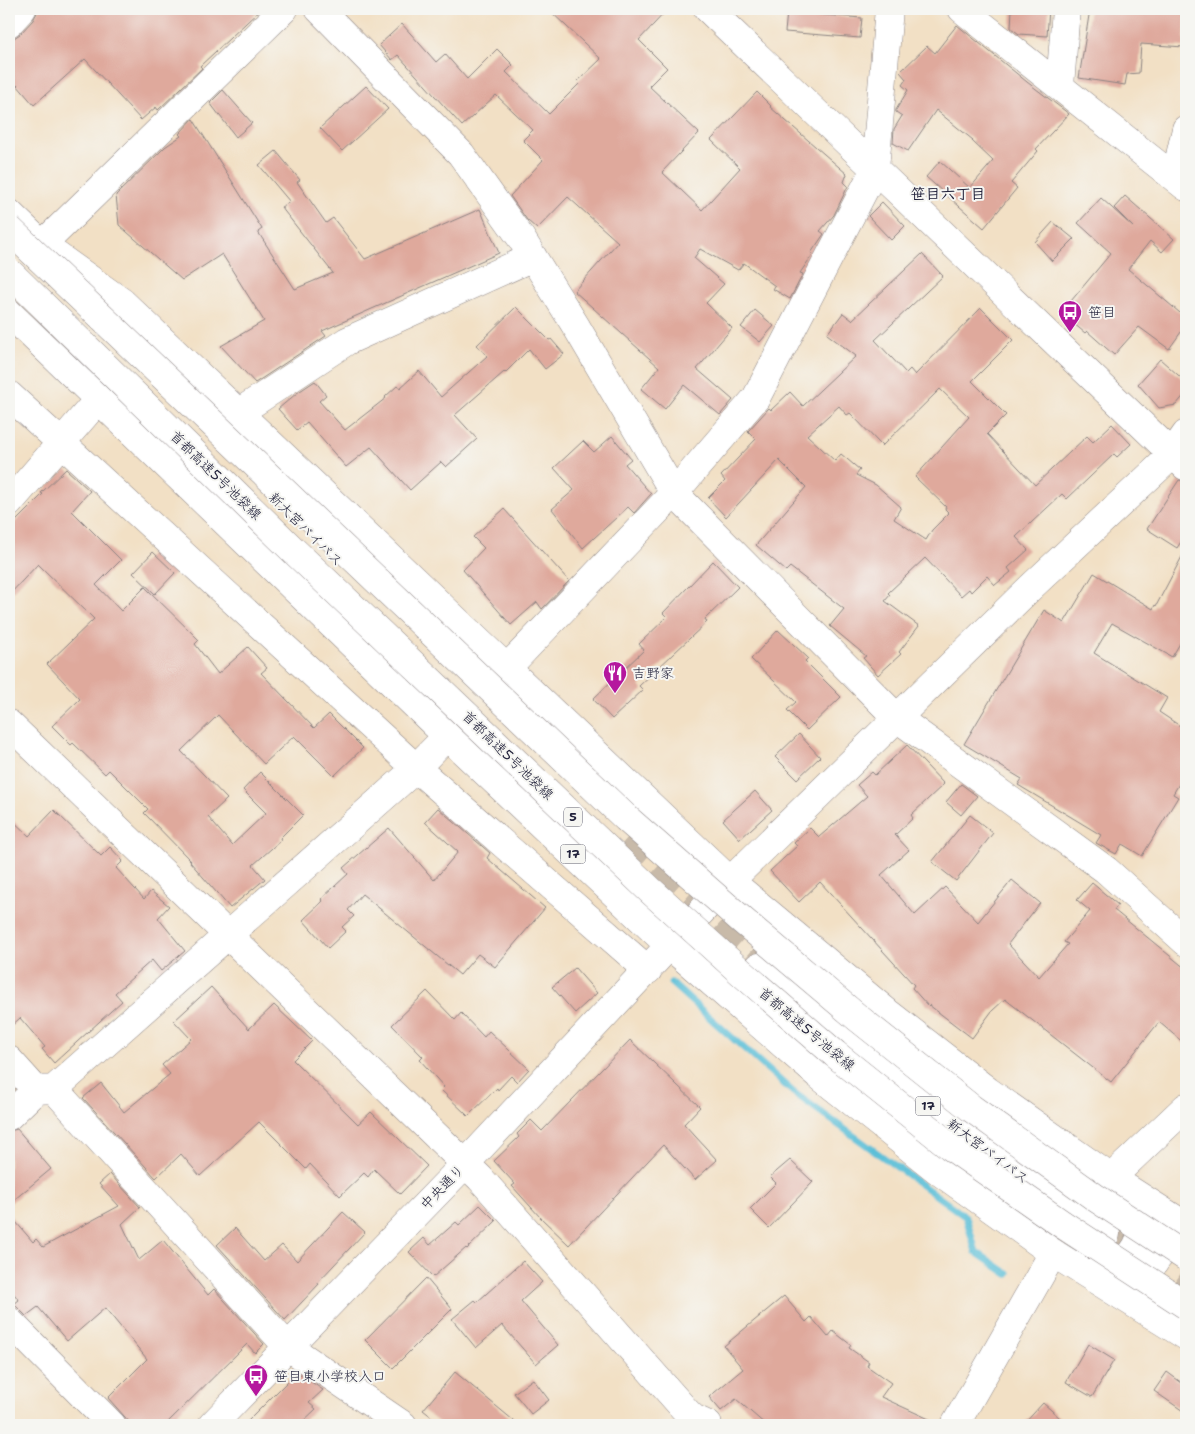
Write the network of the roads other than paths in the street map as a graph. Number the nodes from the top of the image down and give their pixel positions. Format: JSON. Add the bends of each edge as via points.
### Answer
{"nodes":[{"id":1,"x":22,"y":9,"type":"edge"},
{"id":2,"x":284,"y":9,"type":"edge"},
{"id":3,"x":319,"y":9,"type":"edge"},
{"id":4,"x":708,"y":9,"type":"edge"},
{"id":5,"x":889,"y":9,"type":"edge"},
{"id":6,"x":962,"y":9,"type":"edge"},
{"id":7,"x":1066,"y":9,"type":"edge"},
{"id":8,"x":9,"y":23,"type":"edge"},
{"id":9,"x":1060,"y":86,"type":"junction"},
{"id":10,"x":1186,"y":129,"type":"edge"},
{"id":11,"x":875,"y":169,"type":"junction"},
{"id":12,"x":1181,"y":183,"type":"edge"},
{"id":13,"x":9,"y":213,"type":"edge"},
{"id":14,"x":9,"y":229,"type":"edge"},
{"id":15,"x":42,"y":245,"type":"junction"},
{"id":16,"x":533,"y":257,"type":"junction"},
{"id":17,"x":9,"y":272,"type":"edge"},
{"id":18,"x":9,"y":280,"type":"edge"},
{"id":19,"x":9,"y":313,"type":"edge"},
{"id":20,"x":9,"y":395,"type":"edge"},
{"id":21,"x":98,"y":400,"type":"junction"},
{"id":22,"x":238,"y":413,"type":"junction"},
{"id":23,"x":60,"y":443,"type":"junction"},
{"id":24,"x":1182,"y":452,"type":"edge"},
{"id":25,"x":674,"y":493,"type":"junction"},
{"id":26,"x":9,"y":503,"type":"edge"},
{"id":27,"x":506,"y":669,"type":"junction"},
{"id":28,"x":897,"y":718,"type":"junction"},
{"id":29,"x":9,"y":724,"type":"edge"},
{"id":30,"x":447,"y":736,"type":"junction"},
{"id":31,"x":416,"y":768,"type":"junction"},
{"id":32,"x":730,"y":881,"type":"junction"},
{"id":33,"x":229,"y":936,"type":"junction"},
{"id":34,"x":1186,"y":942,"type":"edge"},
{"id":35,"x":670,"y":946,"type":"junction"},
{"id":36,"x":763,"y":963,"type":"tunnel mouth"},
{"id":37,"x":648,"y":970,"type":"junction"},
{"id":38,"x":9,"y":1060,"type":"edge"},
{"id":39,"x":45,"y":1090,"type":"junction"},
{"id":40,"x":1186,"y":1106,"type":"edge"},
{"id":41,"x":9,"y":1116,"type":"edge"},
{"id":42,"x":465,"y":1164,"type":"junction"},
{"id":43,"x":1116,"y":1180,"type":"junction"},
{"id":44,"x":1186,"y":1226,"type":"edge"},
{"id":45,"x":1109,"y":1229,"type":"tunnel mouth"},
{"id":46,"x":1186,"y":1243,"type":"edge"},
{"id":47,"x":1186,"y":1257,"type":"edge"},
{"id":48,"x":1062,"y":1259,"type":"junction"},
{"id":49,"x":1185,"y":1293,"type":"edge"},
{"id":50,"x":9,"y":1321,"type":"edge"},
{"id":51,"x":1181,"y":1333,"type":"edge"},
{"id":52,"x":287,"y":1346,"type":"junction"},
{"id":53,"x":112,"y":1425,"type":"edge"},
{"id":54,"x":212,"y":1425,"type":"edge"},
{"id":55,"x":403,"y":1425,"type":"edge"},
{"id":56,"x":708,"y":1425,"type":"edge"},
{"id":57,"x":955,"y":1425,"type":"edge"}],
"edges":[{"from":1,"to":8,"type":"main road"},
{"from":2,"to":15,"type":"main road"},
{"from":3,"to":16,"type":"main road","via":[[461,154]]},
{"from":4,"to":11,"type":"main road"},
{"from":5,"to":11,"type":"main road"},
{"from":6,"to":9,"type":"main road"},
{"from":7,"to":9,"type":"main road"},
{"from":9,"to":12,"type":"main road"},
{"from":10,"to":12,"type":"main road"},
{"from":11,"to":24,"type":"main road"},
{"from":11,"to":25,"type":"main road","via":[[756,398]]},
{"from":13,"to":15,"type":"main road","name":"新大宮バイパス"},
{"from":14,"to":47,"type":"main road","bridge":true,"via":[[626,818],[743,921],[972,1108],[1096,1198]]},
{"from":15,"to":18,"type":"main road","name":"新大宮バイパス","via":[[169,390],[304,529],[616,833],[156,409]]},
{"from":15,"to":22,"type":"main road","via":[[122,302]]},
{"from":16,"to":22,"type":"main road","via":[[347,342]]},
{"from":16,"to":25,"type":"main road"},
{"from":17,"to":49,"type":"main road","name":"首都高速5号池袋線","number":"5","bridge":true,"via":[[291,548],[742,974],[950,1146],[1062,1224]]},
{"from":19,"to":21,"type":"main road","number":"17"},
{"from":20,"to":23,"type":"main road"},
{"from":21,"to":23,"type":"main road"},
{"from":21,"to":30,"type":"main road","number":"17"},
{"from":22,"to":27,"type":"main road"},
{"from":23,"to":26,"type":"main road"},
{"from":23,"to":31,"type":"main road"},
{"from":24,"to":28,"type":"main road","name":"中央通り","via":[[1030,588]]},
{"from":25,"to":27,"type":"main road"},
{"from":25,"to":28,"type":"main road"},
{"from":27,"to":32,"type":"main road"},
{"from":28,"to":32,"type":"main road","name":"中央通り"},
{"from":28,"to":34,"type":"main road","via":[[1106,870]]},
{"from":29,"to":33,"type":"main road"},
{"from":30,"to":31,"type":"main road"},
{"from":30,"to":35,"type":"main road","number":"17"},
{"from":31,"to":33,"type":"main road"},
{"from":31,"to":37,"type":"main road"},
{"from":32,"to":35,"type":"main road","name":"中央通り"},
{"from":32,"to":43,"type":"main road","via":[[888,1013],[988,1090]]},
{"from":33,"to":39,"type":"main road"},
{"from":33,"to":42,"type":"main road"},
{"from":35,"to":37,"type":"main road","name":"中央通り"},
{"from":35,"to":48,"type":"main road","number":"17","via":[[832,1086],[940,1172]]},
{"from":36,"to":45,"type":"main road","name":"新大宮バイパス","number":"17","via":[[1053,1182]]},
{"from":37,"to":42,"type":"main road","name":"中央通り"},
{"from":38,"to":39,"type":"main road"},
{"from":39,"to":41,"type":"main road"},
{"from":39,"to":52,"type":"main road"},
{"from":40,"to":43,"type":"main road"},
{"from":42,"to":52,"type":"main road","name":"中央通り"},
{"from":42,"to":56,"type":"main road","via":[[687,1412]]},
{"from":43,"to":44,"type":"main road"},
{"from":43,"to":48,"type":"main road","via":[[1141,1217],[1141,1233],[1136,1247],[1128,1258],[1114,1267],[1102,1269]]},
{"from":46,"to":51,"type":"main road","via":[[1179,1242],[1155,1260],[1148,1290],[1155,1304]]},
{"from":48,"to":51,"type":"main road","number":"17"},
{"from":48,"to":57,"type":"main road"},
{"from":50,"to":53,"type":"main road"},
{"from":52,"to":54,"type":"main road","name":"中央通り"},
{"from":52,"to":55,"type":"main road"}]}
